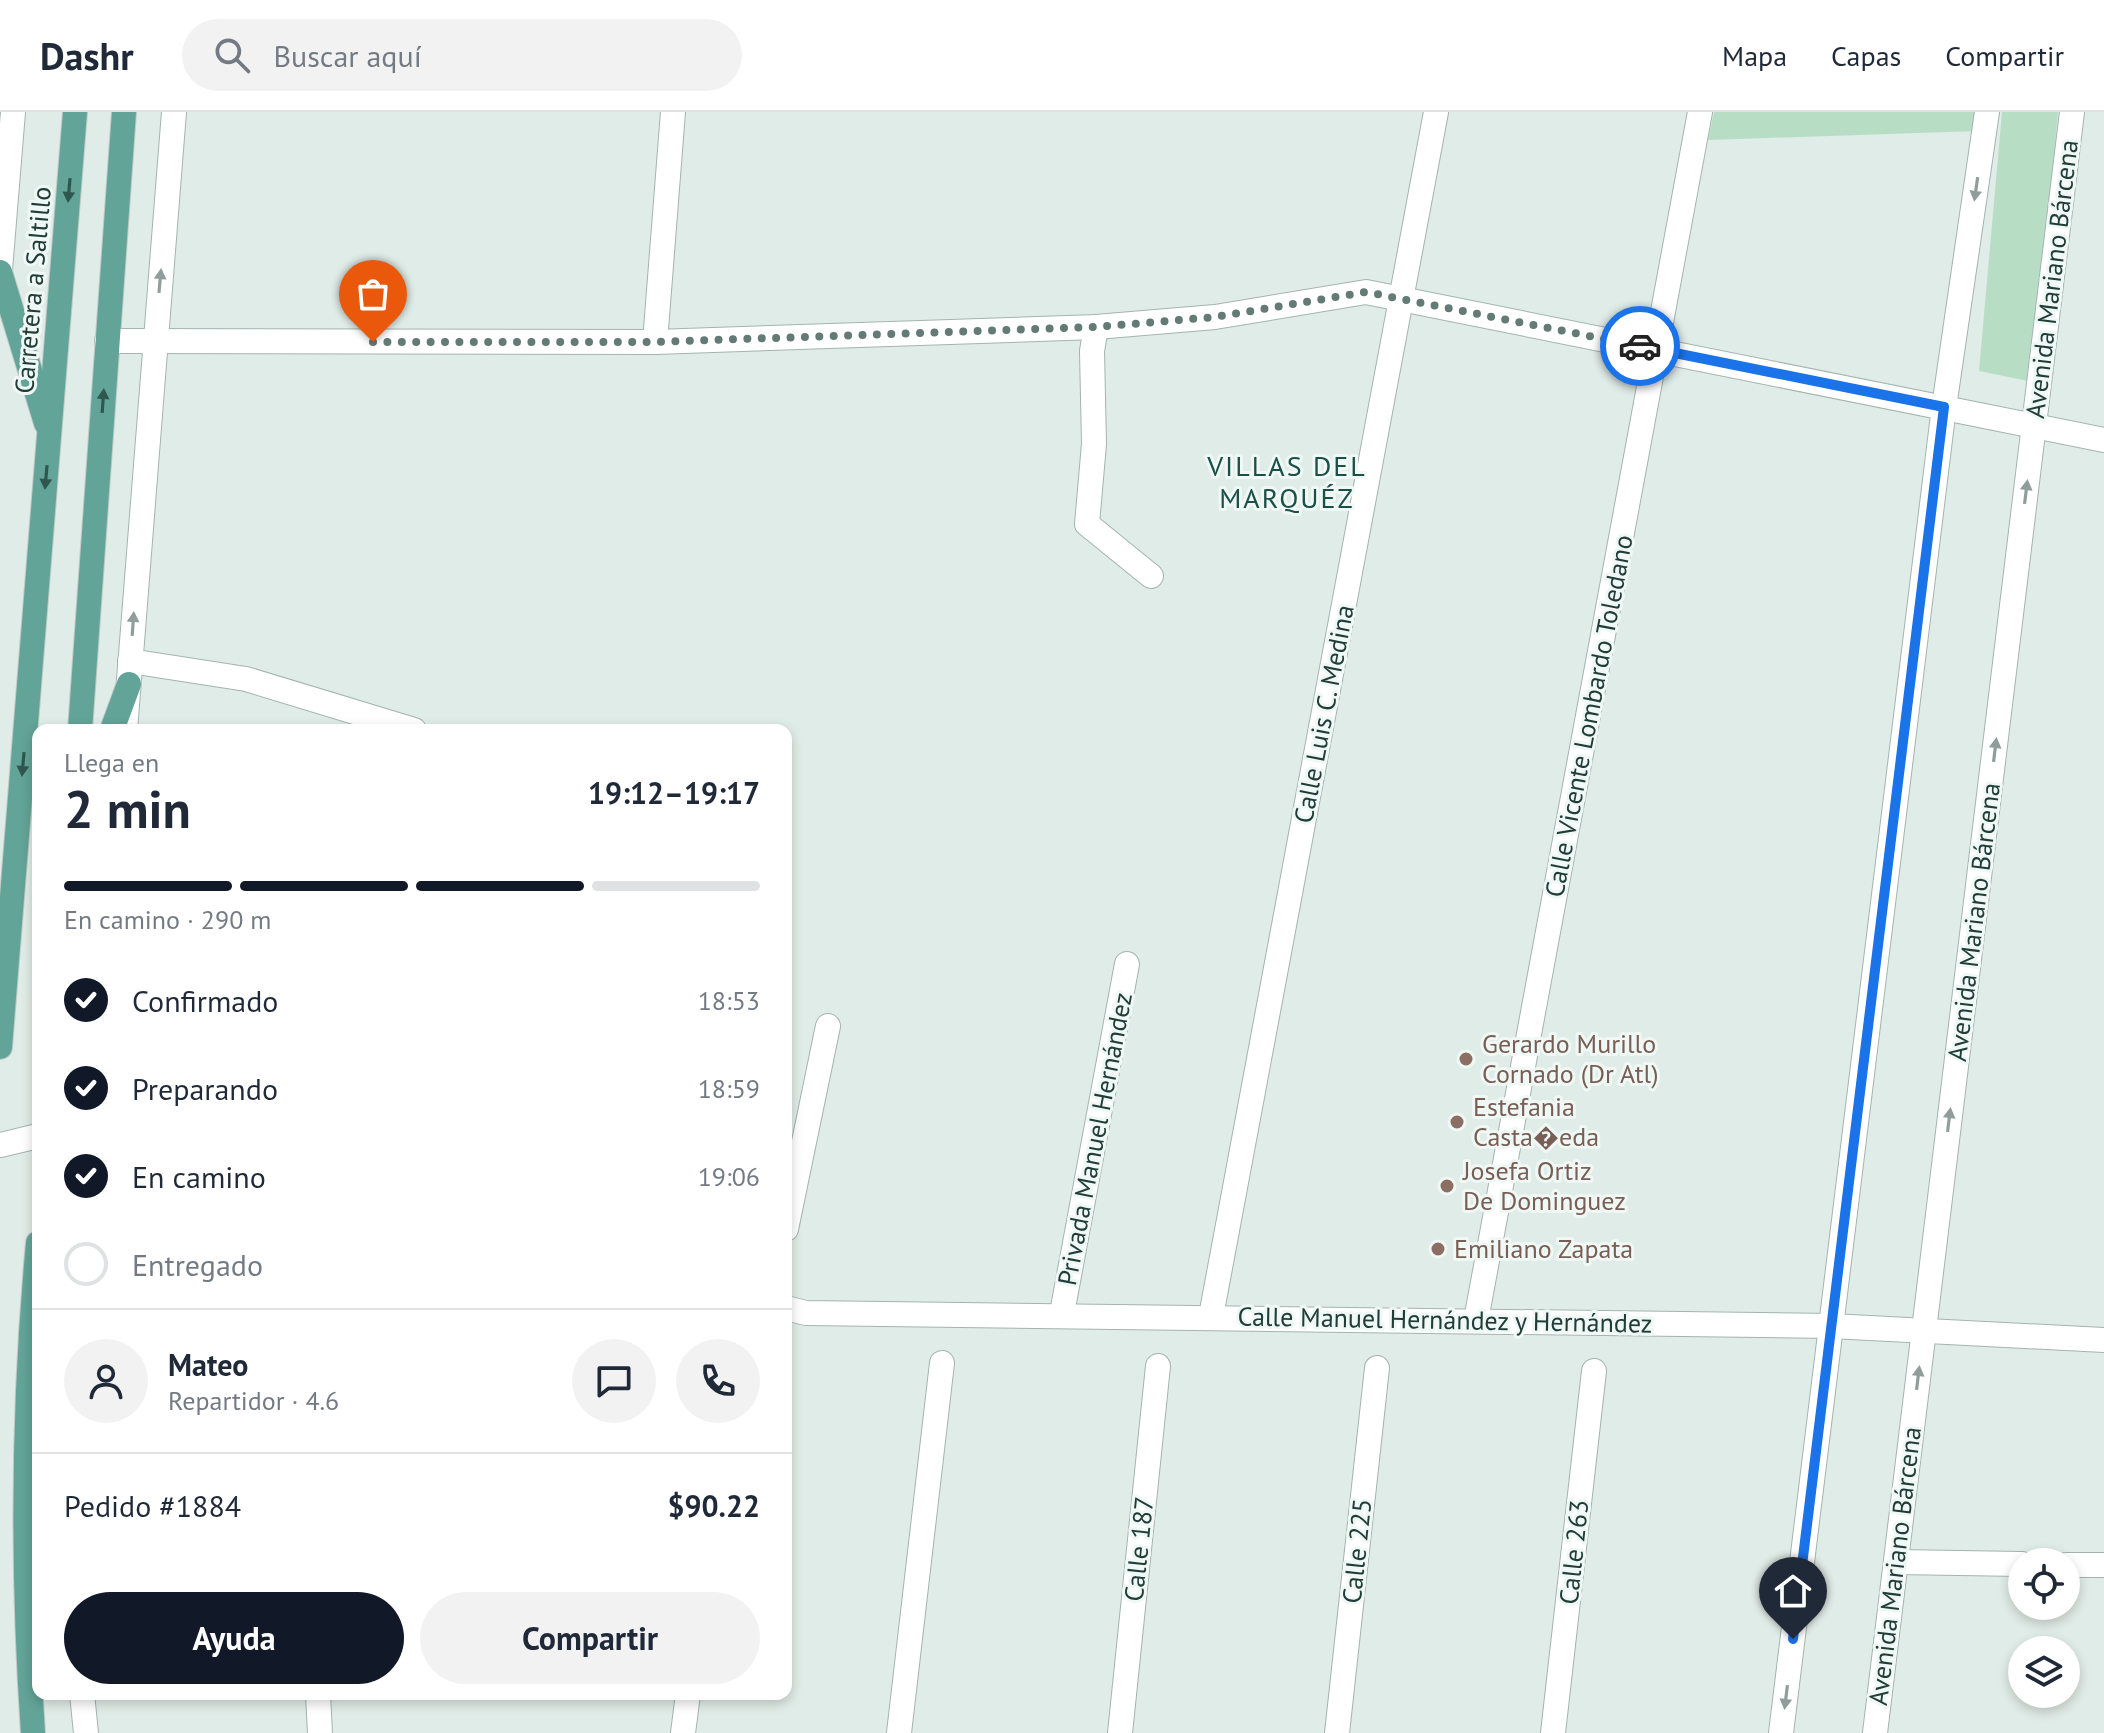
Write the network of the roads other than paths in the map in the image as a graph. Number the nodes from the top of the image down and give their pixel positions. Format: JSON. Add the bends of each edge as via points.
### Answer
{"nodes":[{"id":1,"x":13,"y":112,"type":"edge"},
{"id":2,"x":75,"y":112,"type":"edge"},
{"id":3,"x":124,"y":112,"type":"edge"},
{"id":4,"x":174,"y":112,"type":"edge"},
{"id":5,"x":673,"y":112,"type":"edge"},
{"id":6,"x":1436,"y":112,"type":"edge"},
{"id":7,"x":1700,"y":112,"type":"edge"},
{"id":8,"x":1987,"y":112,"type":"edge"},
{"id":9,"x":2072,"y":112,"type":"edge"},
{"id":10,"x":0,"y":271,"type":"edge"},
{"id":11,"x":1402,"y":298,"type":"junction"},
{"id":12,"x":1096,"y":327,"type":"junction"},
{"id":13,"x":107,"y":341,"type":"junction"},
{"id":14,"x":155,"y":341,"type":"junction"},
{"id":15,"x":655,"y":342,"type":"junction"},
{"id":16,"x":1658,"y":349,"type":"junction"},
{"id":17,"x":1944,"y":407,"type":"junction"},
{"id":18,"x":2034,"y":426,"type":"junction"},
{"id":19,"x":49,"y":435,"type":"junction"},
{"id":20,"x":2104,"y":440,"type":"edge"},
{"id":21,"x":1151,"y":576,"type":"dead end"},
{"id":22,"x":129,"y":673,"type":"junction"},
{"id":23,"x":80,"y":724,"type":"edge"},
{"id":24,"x":114,"y":724,"type":"edge"},
{"id":25,"x":125,"y":724,"type":"edge"},
{"id":26,"x":394,"y":724,"type":"edge"},
{"id":27,"x":1127,"y":964,"type":"dead end"},
{"id":28,"x":828,"y":1026,"type":"dead end"},
{"id":29,"x":0,"y":1047,"type":"edge"},
{"id":30,"x":32,"y":1137,"type":"edge"},
{"id":31,"x":0,"y":1145,"type":"edge"},
{"id":32,"x":792,"y":1200,"type":"edge"},
{"id":33,"x":32,"y":1310,"type":"edge"},
{"id":34,"x":792,"y":1310,"type":"edge"},
{"id":35,"x":1062,"y":1313,"type":"junction"},
{"id":36,"x":1211,"y":1316,"type":"junction"},
{"id":37,"x":1476,"y":1320,"type":"junction"},
{"id":38,"x":1831,"y":1326,"type":"junction"},
{"id":39,"x":1924,"y":1329,"type":"junction"},
{"id":40,"x":2104,"y":1340,"type":"edge"},
{"id":41,"x":942,"y":1363,"type":"dead end"},
{"id":42,"x":1158,"y":1366,"type":"dead end"},
{"id":43,"x":1377,"y":1368,"type":"dead end"},
{"id":44,"x":1594,"y":1371,"type":"dead end"},
{"id":45,"x":32,"y":1464,"type":"edge"},
{"id":46,"x":1896,"y":1562,"type":"junction"},
{"id":47,"x":2008,"y":1564,"type":"edge"},
{"id":48,"x":2080,"y":1565,"type":"edge"},
{"id":49,"x":2104,"y":1565,"type":"edge"},
{"id":50,"x":33,"y":1700,"type":"edge"},
{"id":51,"x":83,"y":1700,"type":"edge"},
{"id":52,"x":318,"y":1700,"type":"edge"},
{"id":53,"x":687,"y":1700,"type":"edge"},
{"id":54,"x":33,"y":1733,"type":"edge"},
{"id":55,"x":86,"y":1733,"type":"edge"},
{"id":56,"x":320,"y":1733,"type":"edge"},
{"id":57,"x":683,"y":1733,"type":"edge"},
{"id":58,"x":899,"y":1733,"type":"edge"},
{"id":59,"x":1120,"y":1733,"type":"edge"},
{"id":60,"x":1337,"y":1733,"type":"edge"},
{"id":61,"x":1553,"y":1733,"type":"edge"},
{"id":62,"x":1781,"y":1733,"type":"edge"},
{"id":63,"x":1875,"y":1733,"type":"edge"}],
"edges":[{"from":1,"to":10,"type":"street","name":"Carretera a Saltillo"},
{"from":2,"to":19,"type":"main road","name":"Carretera a Saltillo","one_way":true},
{"from":3,"to":13,"type":"main road"},
{"from":14,"to":4,"type":"street","one_way":true},
{"from":5,"to":15,"type":"street"},
{"from":6,"to":11,"type":"street","name":"Calle Luis C. Medina"},
{"from":7,"to":16,"type":"street","name":"Calle Vicente Lombardo Toledano"},
{"from":8,"to":17,"type":"street","one_way":true},
{"from":9,"to":18,"type":"street","name":"Avenida Mariano Bárcena"},
{"from":10,"to":19,"type":"main road"},
{"from":11,"to":12,"type":"street","via":[[1366,292],[1215,317]]},
{"from":11,"to":16,"type":"street"},
{"from":11,"to":36,"type":"street","name":"Calle Luis C. Medina"},
{"from":12,"to":15,"type":"street"},
{"from":12,"to":21,"type":"street","via":[[1087,524]]},
{"from":13,"to":14,"type":"street"},
{"from":23,"to":13,"type":"main road","one_way":true},
{"from":14,"to":15,"type":"street"},
{"from":22,"to":14,"type":"street","one_way":true},
{"from":16,"to":17,"type":"street"},
{"from":16,"to":37,"type":"street","name":"Calle Vicente Lombardo Toledano"},
{"from":17,"to":18,"type":"street"},
{"from":17,"to":38,"type":"street"},
{"from":18,"to":20,"type":"street"},
{"from":39,"to":18,"type":"street","name":"Avenida Mariano Bárcena","one_way":true},
{"from":19,"to":29,"type":"main road","name":"Carretera a Saltillo","one_way":true},
{"from":22,"to":24,"type":"main road"},
{"from":22,"to":25,"type":"street"},
{"from":22,"to":26,"type":"street","via":[[246,679]]},
{"from":27,"to":35,"type":"street","name":"Privada Manuel Hernández"},
{"from":28,"to":32,"type":"street"},
{"from":30,"to":31,"type":"street"},
{"from":33,"to":45,"type":"main road"},
{"from":34,"to":35,"type":"street","name":"Calle Manuel Hernández y Hernández"},
{"from":35,"to":36,"type":"street","name":"Calle Manuel Hernández y Hernández"},
{"from":36,"to":37,"type":"street","name":"Calle Manuel Hernández y Hernández"},
{"from":37,"to":38,"type":"street","name":"Calle Manuel Hernández y Hernández"},
{"from":38,"to":39,"type":"street","name":"Calle Manuel Hernández y Hernández"},
{"from":38,"to":62,"type":"street","one_way":true},
{"from":39,"to":40,"type":"street","name":"Calle Manuel Hernández y Hernández"},
{"from":46,"to":39,"type":"street","name":"Avenida Mariano Bárcena","one_way":true},
{"from":41,"to":58,"type":"street"},
{"from":42,"to":59,"type":"street","name":"Calle 187"},
{"from":43,"to":60,"type":"street","name":"Calle 225"},
{"from":44,"to":61,"type":"street","name":"Calle 263"},
{"from":46,"to":47,"type":"street"},
{"from":46,"to":63,"type":"street","name":"Avenida Mariano Bárcena"},
{"from":48,"to":49,"type":"street"},
{"from":50,"to":54,"type":"main road"},
{"from":51,"to":55,"type":"street"},
{"from":52,"to":56,"type":"street"},
{"from":53,"to":57,"type":"street"}]}
